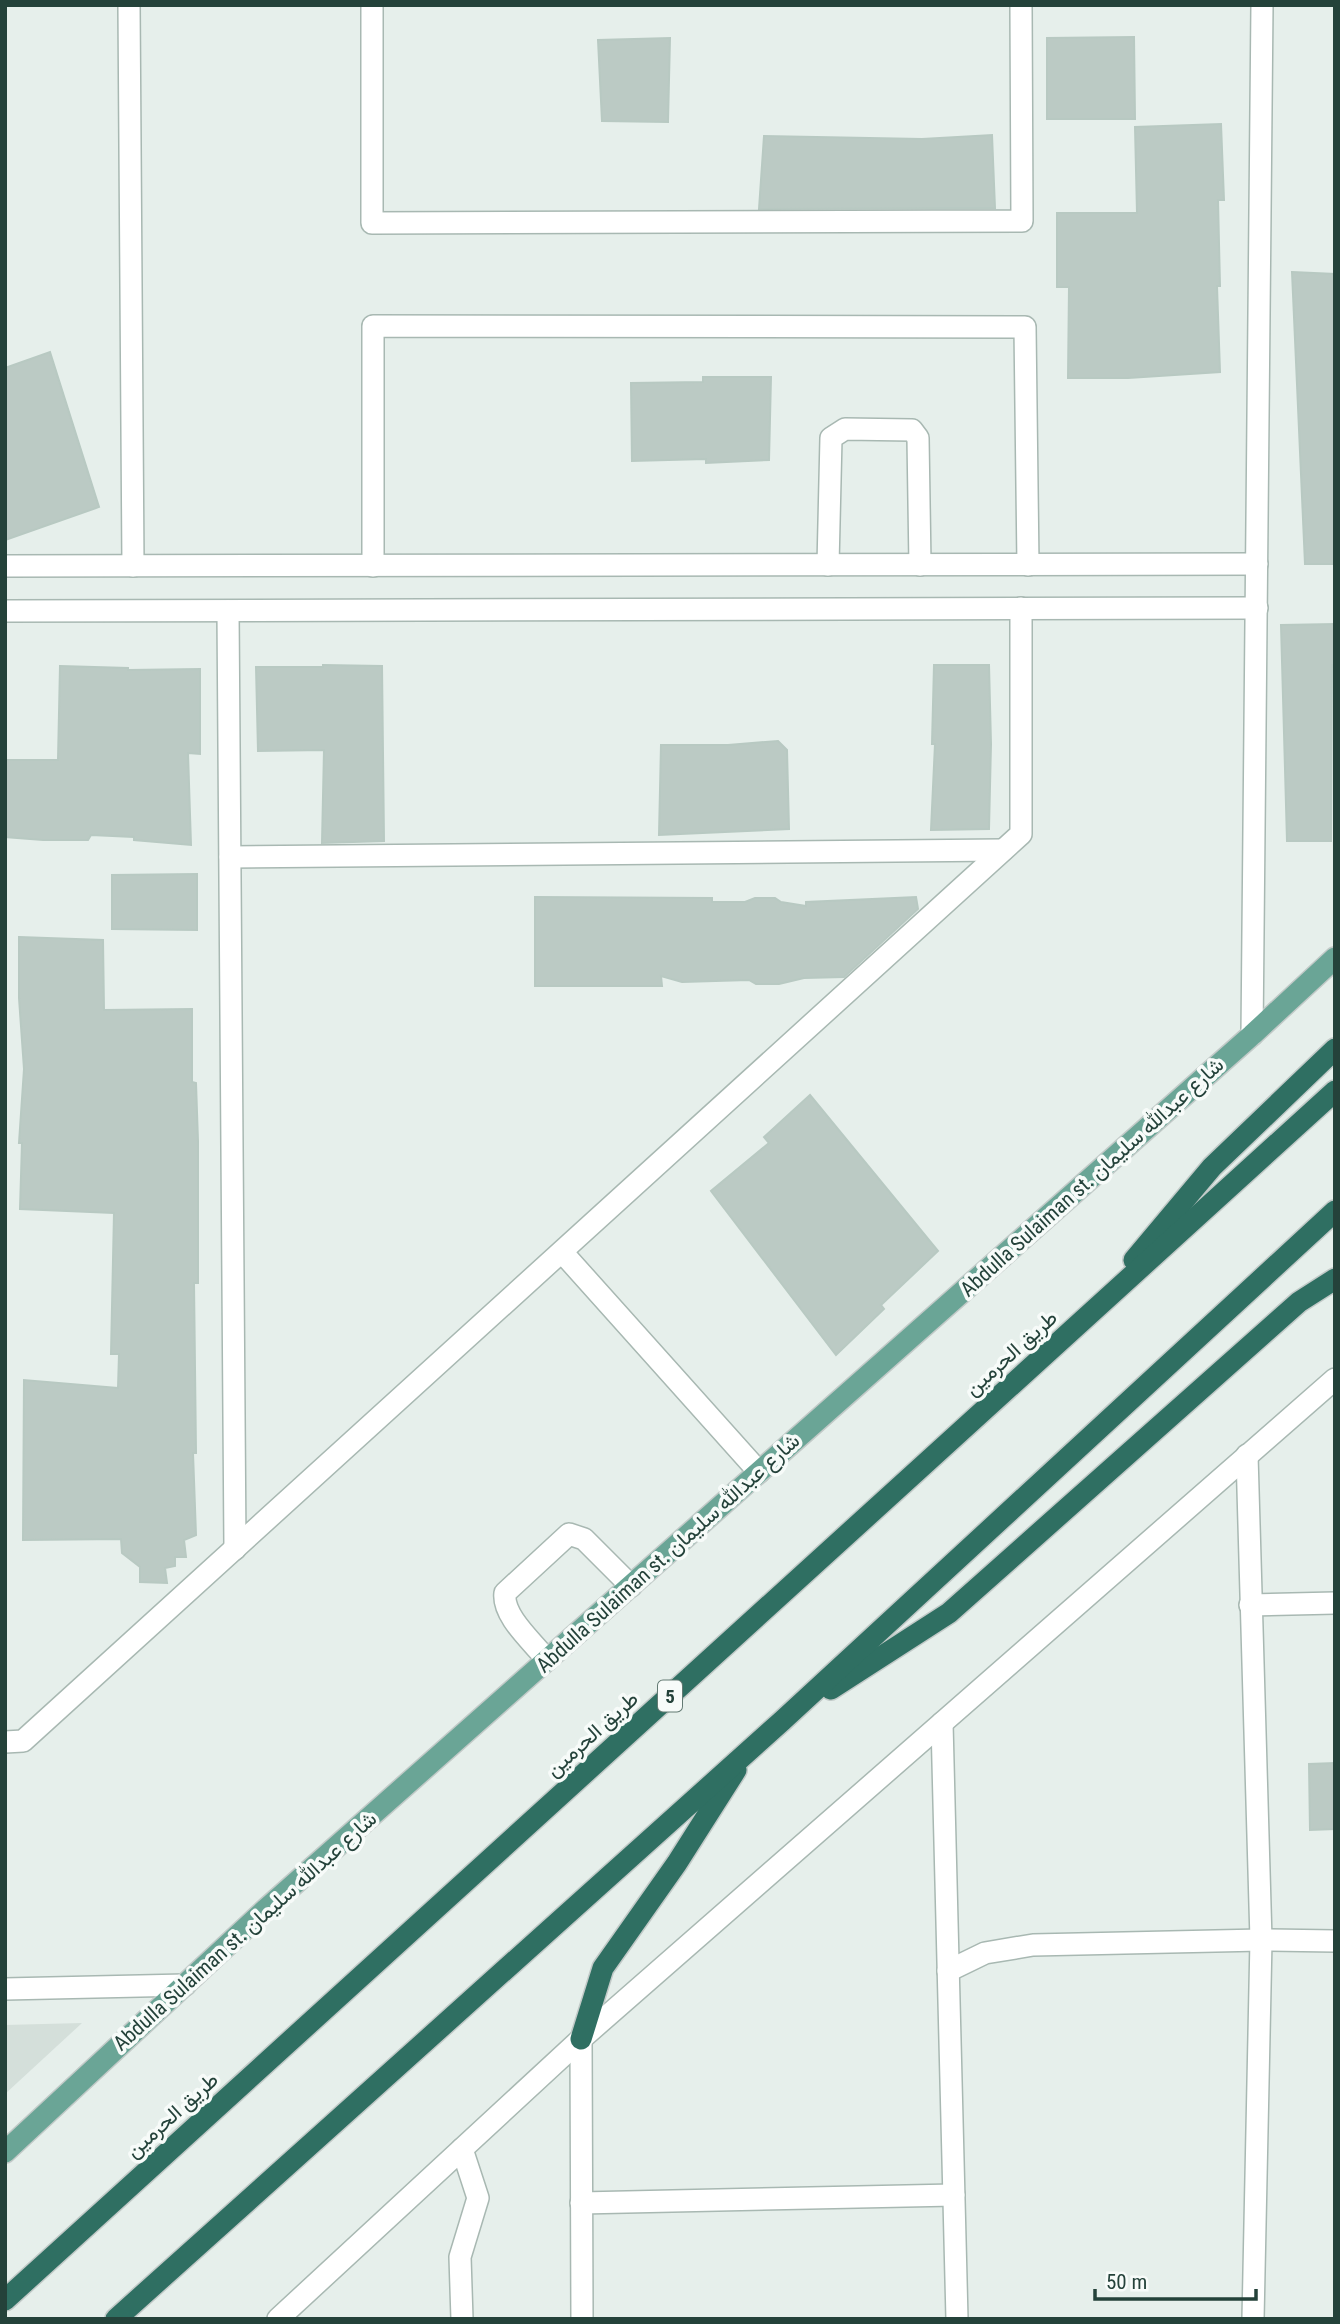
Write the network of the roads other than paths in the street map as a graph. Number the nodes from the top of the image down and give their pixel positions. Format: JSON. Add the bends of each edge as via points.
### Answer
{"nodes":[{"id":1,"x":129,"y":5,"type":"edge"},
{"id":2,"x":372,"y":5,"type":"edge"},
{"id":3,"x":1021,"y":5,"type":"edge"},
{"id":4,"x":1262,"y":5,"type":"edge"},
{"id":5,"x":1257,"y":564,"type":"junction"},
{"id":6,"x":828,"y":565,"type":"junction"},
{"id":7,"x":920,"y":565,"type":"junction"},
{"id":8,"x":1028,"y":565,"type":"junction"},
{"id":9,"x":5,"y":566,"type":"edge"},
{"id":10,"x":133,"y":566,"type":"junction"},
{"id":11,"x":373,"y":566,"type":"junction"},
{"id":12,"x":1021,"y":608,"type":"junction"},
{"id":13,"x":1257,"y":608,"type":"junction"},
{"id":14,"x":5,"y":611,"type":"edge"},
{"id":15,"x":228,"y":611,"type":"junction"},
{"id":16,"x":1003,"y":850,"type":"junction"},
{"id":17,"x":230,"y":858,"type":"junction"},
{"id":18,"x":1335,"y":958,"type":"edge"},
{"id":19,"x":1252,"y":1035,"type":"junction"},
{"id":20,"x":1335,"y":1049,"type":"edge"},
{"id":21,"x":1335,"y":1091,"type":"edge"},
{"id":22,"x":1335,"y":1211,"type":"edge"},
{"id":23,"x":562,"y":1252,"type":"junction"},
{"id":24,"x":1335,"y":1279,"type":"edge"},
{"id":25,"x":1080,"y":1324,"type":"junction"},
{"id":26,"x":1335,"y":1379,"type":"edge"},
{"id":27,"x":1247,"y":1455,"type":"junction"},
{"id":28,"x":759,"y":1472,"type":"junction"},
{"id":29,"x":235,"y":1549,"type":"junction"},
{"id":30,"x":631,"y":1586,"type":"junction"},
{"id":31,"x":1335,"y":1603,"type":"edge"},
{"id":32,"x":1250,"y":1605,"type":"junction"},
{"id":33,"x":547,"y":1660,"type":"junction"},
{"id":34,"x":782,"y":1721,"type":"junction"},
{"id":35,"x":942,"y":1723,"type":"junction"},
{"id":36,"x":5,"y":1742,"type":"edge"},
{"id":37,"x":750,"y":1748,"type":"junction"},
{"id":38,"x":1261,"y":1940,"type":"junction"},
{"id":39,"x":1335,"y":1941,"type":"edge"},
{"id":40,"x":948,"y":1971,"type":"junction"},
{"id":41,"x":185,"y":1985,"type":"junction"},
{"id":42,"x":5,"y":1989,"type":"edge"},
{"id":43,"x":581,"y":2039,"type":"junction"},
{"id":44,"x":462,"y":2149,"type":"junction"},
{"id":45,"x":5,"y":2152,"type":"edge"},
{"id":46,"x":954,"y":2196,"type":"junction"},
{"id":47,"x":581,"y":2203,"type":"junction"},
{"id":48,"x":43,"y":2266,"type":"junction"},
{"id":49,"x":5,"y":2284,"type":"edge"},
{"id":50,"x":5,"y":2300,"type":"edge"},
{"id":51,"x":116,"y":2319,"type":"edge"},
{"id":52,"x":278,"y":2319,"type":"edge"},
{"id":53,"x":462,"y":2319,"type":"edge"},
{"id":54,"x":582,"y":2319,"type":"edge"},
{"id":55,"x":957,"y":2319,"type":"edge"},
{"id":56,"x":1253,"y":2319,"type":"edge"}],
"edges":[{"from":1,"to":10,"type":"street"},
{"from":2,"to":3,"type":"street","via":[[372,223],[1022,221]]},
{"from":4,"to":5,"type":"street"},
{"from":5,"to":8,"type":"street"},
{"from":5,"to":13,"type":"street"},
{"from":6,"to":7,"type":"street"},
{"from":6,"to":7,"type":"street","via":[[831,438],[845,429],[915,432]]},
{"from":6,"to":11,"type":"street"},
{"from":7,"to":8,"type":"street"},
{"from":8,"to":11,"type":"street","via":[[1025,327],[373,326]]},
{"from":9,"to":10,"type":"street"},
{"from":10,"to":11,"type":"street"},
{"from":12,"to":13,"type":"street"},
{"from":12,"to":15,"type":"street"},
{"from":12,"to":16,"type":"street","via":[[1021,834]]},
{"from":13,"to":19,"type":"street"},
{"from":14,"to":15,"type":"street"},
{"from":15,"to":17,"type":"street"},
{"from":16,"to":17,"type":"street"},
{"from":16,"to":23,"type":"street"},
{"from":17,"to":29,"type":"street"},
{"from":18,"to":19,"type":"main road","name":"Abdulla Sulaiman st. شارع عبدالله سليمان"},
{"from":19,"to":28,"type":"main road","name":"Abdulla Sulaiman st. شارع عبدالله سليمان"},
{"from":20,"to":25,"type":"highway","via":[[1212,1167]]},
{"from":21,"to":25,"type":"highway","name":"طريق الحرمين","number":"5"},
{"from":22,"to":34,"type":"highway"},
{"from":23,"to":28,"type":"street"},
{"from":23,"to":29,"type":"street"},
{"from":24,"to":34,"type":"highway","via":[[1299,1302],[949,1614]]},
{"from":25,"to":48,"type":"highway","name":"طريق الحرمين","number":"5"},
{"from":26,"to":27,"type":"street"},
{"from":27,"to":32,"type":"street"},
{"from":27,"to":35,"type":"street"},
{"from":28,"to":30,"type":"main road","name":"Abdulla Sulaiman st. شارع عبدالله سليمان"},
{"from":29,"to":36,"type":"street","via":[[23,1741]]},
{"from":30,"to":33,"type":"main road","name":"Abdulla Sulaiman st. شارع عبدالله سليمان"},
{"from":30,"to":33,"type":"street","via":[[584,1539],[569,1534],[505,1593],[508,1612]]},
{"from":31,"to":32,"type":"street"},
{"from":32,"to":38,"type":"street"},
{"from":33,"to":41,"type":"main road","name":"Abdulla Sulaiman st. شارع عبدالله سليمان"},
{"from":34,"to":37,"type":"highway"},
{"from":35,"to":40,"type":"street"},
{"from":35,"to":43,"type":"street"},
{"from":37,"to":43,"type":"highway","via":[[603,1968]]},
{"from":37,"to":51,"type":"highway"},
{"from":38,"to":39,"type":"street"},
{"from":38,"to":40,"type":"street","via":[[1033,1945],[985,1953]]},
{"from":38,"to":56,"type":"street"},
{"from":40,"to":46,"type":"street"},
{"from":41,"to":42,"type":"street"},
{"from":41,"to":45,"type":"main road","name":"Abdulla Sulaiman st. شارع عبدالله سليمان"},
{"from":43,"to":44,"type":"street"},
{"from":43,"to":47,"type":"street"},
{"from":44,"to":52,"type":"street"},
{"from":44,"to":53,"type":"street","via":[[478,2197],[460,2257]]},
{"from":46,"to":47,"type":"street"},
{"from":46,"to":55,"type":"street"},
{"from":47,"to":54,"type":"street"},
{"from":48,"to":49,"type":"highway"},
{"from":48,"to":50,"type":"highway","name":"طريق الحرمين","number":"5"}]}
